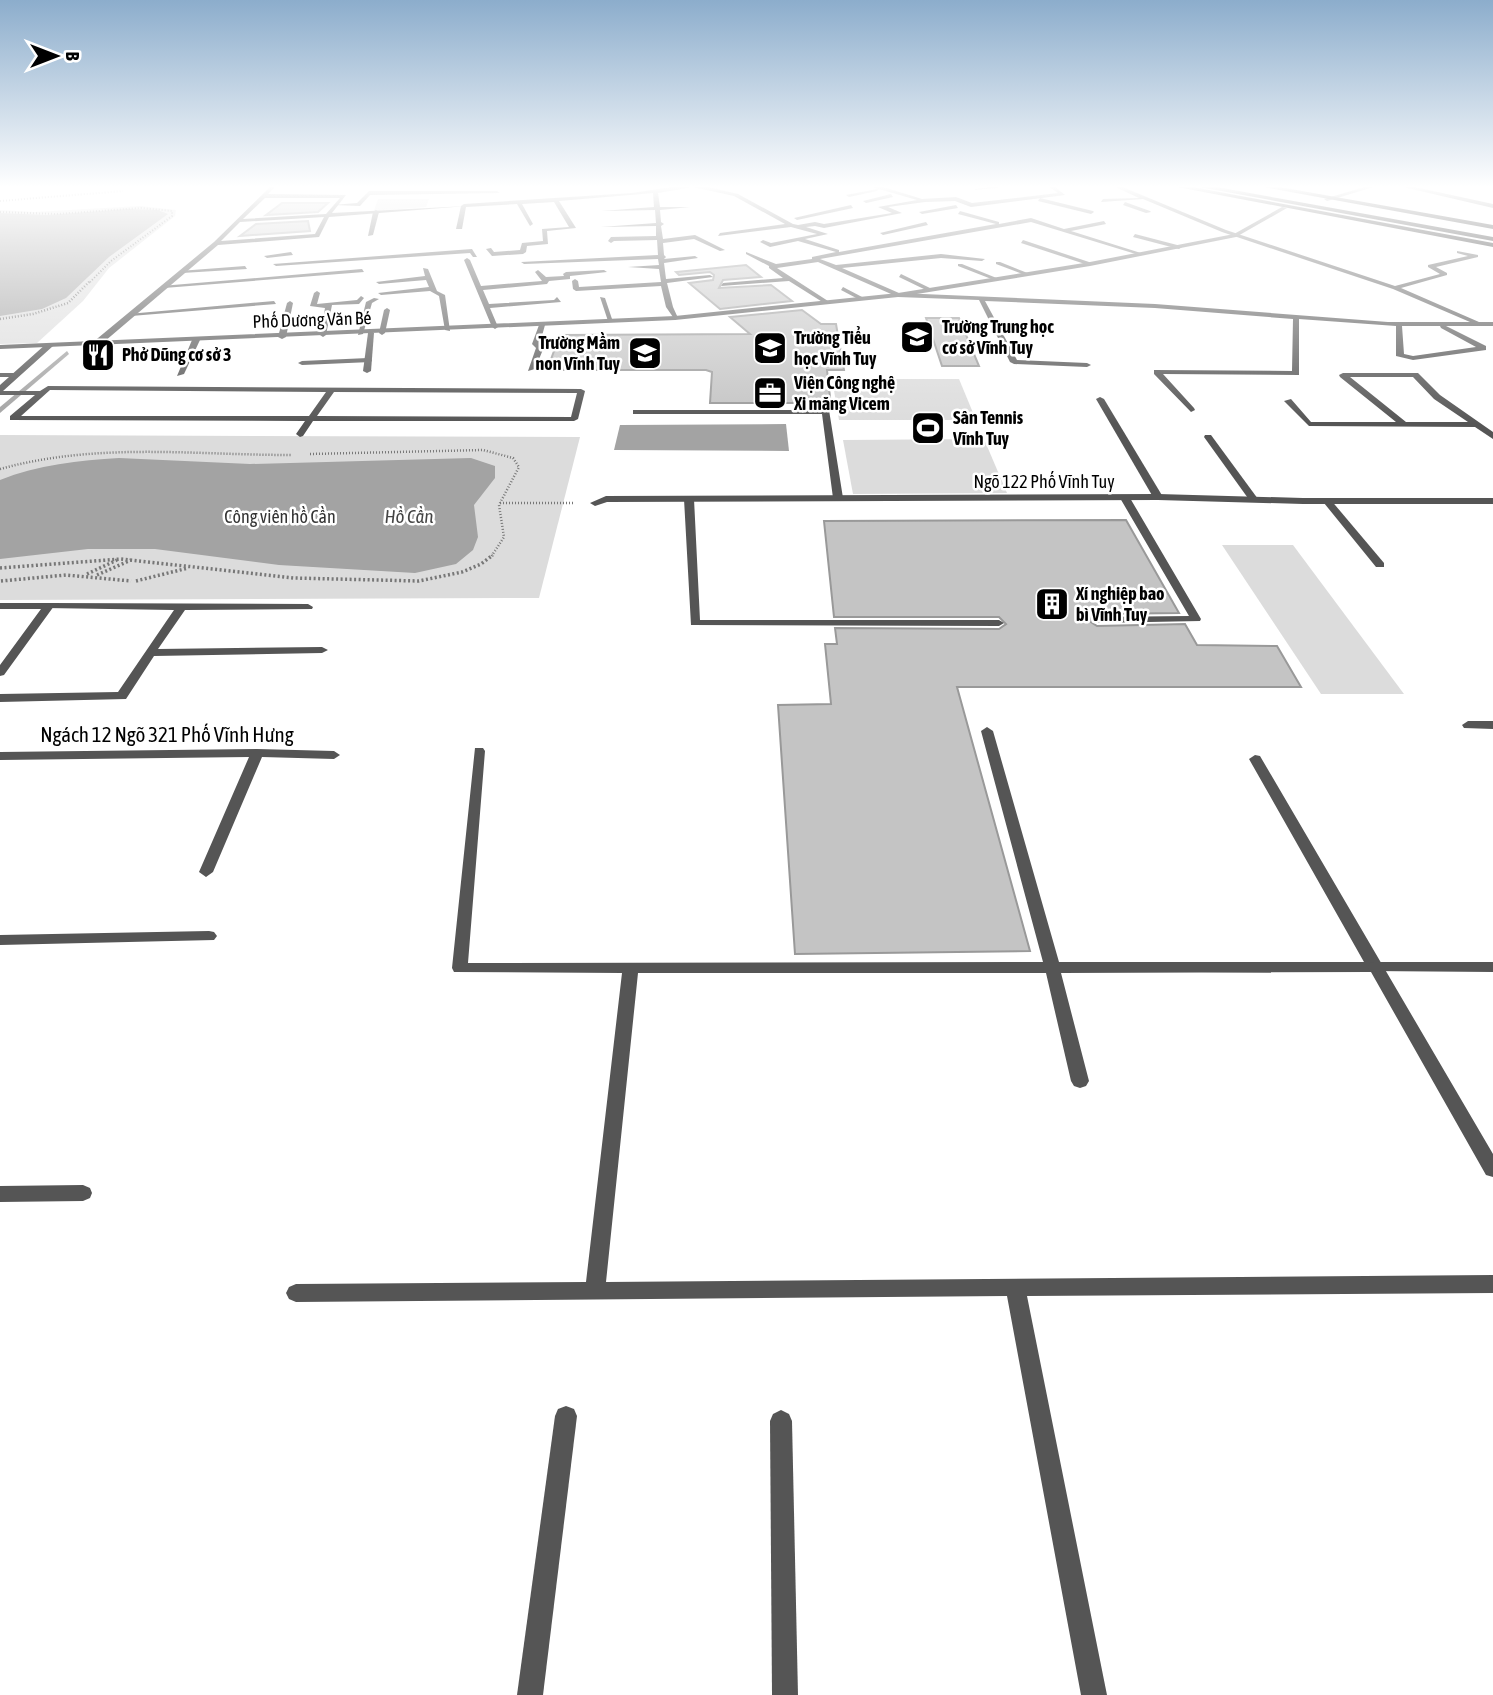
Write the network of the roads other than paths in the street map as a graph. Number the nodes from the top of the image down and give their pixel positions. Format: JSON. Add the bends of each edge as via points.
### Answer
{"nodes":[{"id":1,"x":189,"y":265,"type":"edge"},
{"id":2,"x":323,"y":265,"type":"edge"},
{"id":3,"x":469,"y":265,"type":"edge"},
{"id":4,"x":641,"y":265,"type":"edge"},
{"id":5,"x":663,"y":265,"type":"edge"},
{"id":6,"x":781,"y":265,"type":"edge"},
{"id":7,"x":829,"y":265,"type":"edge"},
{"id":8,"x":861,"y":265,"type":"edge"},
{"id":9,"x":960,"y":265,"type":"dead end"},
{"id":10,"x":1004,"y":265,"type":"edge"},
{"id":11,"x":1083,"y":265,"type":"edge"},
{"id":12,"x":1326,"y":265,"type":"edge"},
{"id":13,"x":1434,"y":265,"type":"edge"},
{"id":14,"x":775,"y":266,"type":"joint"},
{"id":15,"x":631,"y":267,"type":"dead end"},
{"id":16,"x":245,"y":268,"type":"dead end"},
{"id":17,"x":835,"y":268,"type":"junction"},
{"id":18,"x":425,"y":269,"type":"dead end"},
{"id":19,"x":182,"y":271,"type":"junction"},
{"id":20,"x":362,"y":271,"type":"dead end"},
{"id":21,"x":538,"y":272,"type":"dead end"},
{"id":22,"x":604,"y":272,"type":"dead end"},
{"id":23,"x":324,"y":274,"type":"junction"},
{"id":24,"x":924,"y":274,"type":"dead end"},
{"id":25,"x":1027,"y":274,"type":"junction"},
{"id":26,"x":710,"y":277,"type":"dead end"},
{"id":27,"x":429,"y":278,"type":"junction"},
{"id":28,"x":545,"y":279,"type":"junction"},
{"id":29,"x":789,"y":279,"type":"junction"},
{"id":30,"x":996,"y":279,"type":"junction"},
{"id":31,"x":250,"y":280,"type":"junction"},
{"id":32,"x":575,"y":281,"type":"dead end"},
{"id":33,"x":379,"y":282,"type":"dead end"},
{"id":34,"x":665,"y":283,"type":"junction"},
{"id":35,"x":723,"y":285,"type":"dead end"},
{"id":36,"x":164,"y":286,"type":"junction"},
{"id":37,"x":480,"y":288,"type":"junction"},
{"id":38,"x":1395,"y":288,"type":"junction"},
{"id":39,"x":248,"y":289,"type":"dead end"},
{"id":40,"x":432,"y":289,"type":"junction"},
{"id":41,"x":844,"y":289,"type":"dead end"},
{"id":42,"x":930,"y":290,"type":"junction"},
{"id":43,"x":317,"y":293,"type":"dead end"},
{"id":44,"x":440,"y":294,"type":"junction"},
{"id":45,"x":898,"y":295,"type":"junction"},
{"id":46,"x":360,"y":298,"type":"dead end"},
{"id":47,"x":602,"y":298,"type":"dead end"},
{"id":48,"x":419,"y":299,"type":"dead end"},
{"id":49,"x":557,"y":299,"type":"dead end"},
{"id":50,"x":862,"y":299,"type":"junction"},
{"id":51,"x":982,"y":301,"type":"junction"},
{"id":52,"x":826,"y":302,"type":"junction"},
{"id":53,"x":274,"y":303,"type":"dead end"},
{"id":54,"x":314,"y":303,"type":"junction"},
{"id":55,"x":486,"y":306,"type":"junction"},
{"id":56,"x":387,"y":310,"type":"dead end"},
{"id":57,"x":131,"y":314,"type":"junction"},
{"id":58,"x":1296,"y":316,"type":"junction"},
{"id":59,"x":675,"y":318,"type":"junction"},
{"id":60,"x":611,"y":321,"type":"junction"},
{"id":61,"x":1399,"y":324,"type":"junction"},
{"id":62,"x":1480,"y":324,"type":"junction"},
{"id":63,"x":1493,"y":324,"type":"edge"},
{"id":64,"x":542,"y":325,"type":"junction"},
{"id":65,"x":1441,"y":325,"type":"junction"},
{"id":66,"x":495,"y":327,"type":"junction"},
{"id":67,"x":448,"y":330,"type":"junction"},
{"id":68,"x":371,"y":333,"type":"junction"},
{"id":69,"x":382,"y":333,"type":"junction"},
{"id":70,"x":360,"y":334,"type":"junction"},
{"id":71,"x":323,"y":335,"type":"junction"},
{"id":72,"x":282,"y":337,"type":"junction"},
{"id":73,"x":196,"y":340,"type":"junction"},
{"id":74,"x":95,"y":345,"type":"junction"},
{"id":75,"x":49,"y":346,"type":"junction"},
{"id":76,"x":0,"y":347,"type":"edge"},
{"id":77,"x":368,"y":359,"type":"junction"},
{"id":78,"x":302,"y":363,"type":"dead end"},
{"id":79,"x":1087,"y":365,"type":"dead end"},
{"id":80,"x":531,"y":369,"type":"dead end"},
{"id":81,"x":367,"y":371,"type":"dead end"},
{"id":82,"x":180,"y":374,"type":"dead end"},
{"id":83,"x":0,"y":375,"type":"edge"},
{"id":84,"x":15,"y":375,"type":"junction"},
{"id":85,"x":332,"y":390,"type":"junction"},
{"id":86,"x":2,"y":392,"type":"edge"},
{"id":87,"x":43,"y":393,"type":"junction"},
{"id":88,"x":1100,"y":399,"type":"dead end"},
{"id":89,"x":1288,"y":401,"type":"dead end"},
{"id":90,"x":1191,"y":410,"type":"dead end"},
{"id":91,"x":636,"y":412,"type":"dead end"},
{"id":92,"x":311,"y":419,"type":"junction"},
{"id":93,"x":1405,"y":425,"type":"junction"},
{"id":94,"x":1480,"y":425,"type":"junction"},
{"id":95,"x":300,"y":434,"type":"dead end"},
{"id":96,"x":1493,"y":436,"type":"edge"},
{"id":97,"x":1208,"y":437,"type":"dead end"},
{"id":98,"x":1158,"y":497,"type":"junction"},
{"id":99,"x":838,"y":498,"type":"junction"},
{"id":100,"x":1125,"y":498,"type":"junction"},
{"id":101,"x":689,"y":499,"type":"junction"},
{"id":102,"x":1253,"y":499,"type":"junction"},
{"id":103,"x":1327,"y":501,"type":"junction"},
{"id":104,"x":1493,"y":501,"type":"edge"},
{"id":105,"x":595,"y":503,"type":"road end"},
{"id":106,"x":1380,"y":565,"type":"dead end"},
{"id":107,"x":0,"y":606,"type":"edge"},
{"id":108,"x":49,"y":606,"type":"junction"},
{"id":109,"x":181,"y":607,"type":"junction"},
{"id":110,"x":308,"y":607,"type":"dead end"},
{"id":111,"x":1097,"y":620,"type":"dead end"},
{"id":112,"x":999,"y":623,"type":"dead end"},
{"id":113,"x":322,"y":650,"type":"dead end"},
{"id":114,"x":151,"y":653,"type":"junction"},
{"id":115,"x":0,"y":673,"type":"edge"},
{"id":116,"x":0,"y":698,"type":"edge"},
{"id":117,"x":1468,"y":725,"type":"dead end"},
{"id":118,"x":1493,"y":725,"type":"edge"},
{"id":119,"x":987,"y":731,"type":"dead end"},
{"id":120,"x":479,"y":751,"type":"dead end"},
{"id":121,"x":257,"y":753,"type":"junction"},
{"id":122,"x":334,"y":755,"type":"dead end"},
{"id":123,"x":0,"y":756,"type":"edge"},
{"id":124,"x":1255,"y":759,"type":"dead end"},
{"id":125,"x":206,"y":872,"type":"dead end"},
{"id":126,"x":209,"y":936,"type":"dead end"},
{"id":127,"x":0,"y":940,"type":"edge"},
{"id":128,"x":1052,"y":966,"type":"junction"},
{"id":129,"x":631,"y":967,"type":"junction"},
{"id":130,"x":1376,"y":967,"type":"junction"},
{"id":131,"x":1493,"y":967,"type":"edge"},
{"id":132,"x":1080,"y":1081,"type":"dead end"},
{"id":133,"x":1493,"y":1171,"type":"edge"},
{"id":134,"x":83,"y":1193,"type":"dead end"},
{"id":135,"x":0,"y":1194,"type":"edge"},
{"id":136,"x":1493,"y":1284,"type":"edge"},
{"id":137,"x":1015,"y":1288,"type":"junction"},
{"id":138,"x":595,"y":1291,"type":"junction"},
{"id":139,"x":296,"y":1293,"type":"dead end"},
{"id":140,"x":566,"y":1416,"type":"dead end"},
{"id":141,"x":780,"y":1421,"type":"dead end"},
{"id":142,"x":530,"y":1695,"type":"edge"},
{"id":143,"x":785,"y":1695,"type":"edge"},
{"id":144,"x":1094,"y":1695,"type":"edge"}],
"edges":[{"from":1,"to":19,"type":"street"},
{"from":2,"to":23,"type":"street"},
{"from":3,"to":37,"type":"street"},
{"from":4,"to":15,"type":"street"},
{"from":5,"to":34,"type":"street"},
{"from":6,"to":14,"type":"street"},
{"from":7,"to":17,"type":"street"},
{"from":8,"to":17,"type":"street"},
{"from":9,"to":30,"type":"street"},
{"from":10,"to":25,"type":"street"},
{"from":11,"to":25,"type":"street","name":"Phố Dương Văn Bé"},
{"from":12,"to":38,"type":"street"},
{"from":13,"to":38,"type":"street","via":[[1430,266],[1445,274]]},
{"from":14,"to":29,"type":"street","via":[[771,267]]},
{"from":16,"to":19,"type":"street"},
{"from":17,"to":45,"type":"street"},
{"from":18,"to":27,"type":"street"},
{"from":19,"to":36,"type":"street"},
{"from":20,"to":23,"type":"street"},
{"from":21,"to":28,"type":"street"},
{"from":22,"to":28,"type":"street"},
{"from":23,"to":31,"type":"street"},
{"from":24,"to":42,"type":"street","via":[[897,277]]},
{"from":25,"to":30,"type":"street","name":"Phố Dương Văn Bé"},
{"from":26,"to":34,"type":"street"},
{"from":27,"to":33,"type":"street"},
{"from":27,"to":40,"type":"street"},
{"from":28,"to":37,"type":"street","via":[[547,282]]},
{"from":29,"to":35,"type":"street"},
{"from":29,"to":52,"type":"street"},
{"from":30,"to":42,"type":"street","name":"Phố Dương Văn Bé"},
{"from":31,"to":36,"type":"street"},
{"from":31,"to":39,"type":"street"},
{"from":32,"to":34,"type":"street","via":[[576,289]]},
{"from":34,"to":59,"type":"street"},
{"from":36,"to":57,"type":"street"},
{"from":37,"to":55,"type":"street"},
{"from":38,"to":62,"type":"street"},
{"from":40,"to":44,"type":"street"},
{"from":40,"to":70,"type":"street","via":[[378,296],[369,302]]},
{"from":41,"to":50,"type":"street"},
{"from":42,"to":45,"type":"street","name":"Phố Dương Văn Bé"},
{"from":43,"to":54,"type":"street"},
{"from":44,"to":48,"type":"street"},
{"from":44,"to":67,"type":"street"},
{"from":45,"to":50,"type":"street","name":"Phố Dương Văn Bé"},
{"from":45,"to":51,"type":"street"},
{"from":46,"to":54,"type":"street","via":[[359,302]]},
{"from":47,"to":60,"type":"street"},
{"from":49,"to":55,"type":"street"},
{"from":50,"to":52,"type":"street","name":"Phố Dương Văn Bé"},
{"from":51,"to":58,"type":"street"},
{"from":51,"to":79,"type":"street","via":[[1014,362]]},
{"from":52,"to":59,"type":"street","name":"Phố Dương Văn Bé"},
{"from":53,"to":57,"type":"street"},
{"from":54,"to":71,"type":"street","via":[[329,306]]},
{"from":54,"to":72,"type":"street","via":[[288,303]]},
{"from":55,"to":66,"type":"street"},
{"from":56,"to":69,"type":"street"},
{"from":57,"to":74,"type":"street"},
{"from":58,"to":61,"type":"street"},
{"from":58,"to":90,"type":"street","via":[[1296,373],[1157,372]]},
{"from":59,"to":60,"type":"street","name":"Phố Dương Văn Bé"},
{"from":60,"to":64,"type":"street","name":"Phố Dương Văn Bé"},
{"from":61,"to":65,"type":"street"},
{"from":61,"to":65,"type":"street","via":[[1400,356],[1482,348]]},
{"from":62,"to":63,"type":"street"},
{"from":62,"to":65,"type":"street"},
{"from":64,"to":66,"type":"street","name":"Phố Dương Văn Bé"},
{"from":64,"to":80,"type":"street"},
{"from":66,"to":67,"type":"street","name":"Phố Dương Văn Bé"},
{"from":67,"to":69,"type":"street","name":"Phố Dương Văn Bé"},
{"from":68,"to":69,"type":"street","name":"Phố Dương Văn Bé"},
{"from":68,"to":70,"type":"street","name":"Phố Dương Văn Bé"},
{"from":68,"to":77,"type":"street"},
{"from":70,"to":71,"type":"street","name":"Phố Dương Văn Bé"},
{"from":71,"to":72,"type":"street","name":"Phố Dương Văn Bé"},
{"from":72,"to":73,"type":"street","name":"Phố Dương Văn Bé"},
{"from":73,"to":74,"type":"street","name":"Phố Dương Văn Bé"},
{"from":73,"to":82,"type":"street"},
{"from":74,"to":75,"type":"street","name":"Phố Dương Văn Bé"},
{"from":75,"to":76,"type":"street","name":"Phố Dương Văn Bé"},
{"from":75,"to":84,"type":"street"},
{"from":77,"to":78,"type":"street"},
{"from":77,"to":81,"type":"street"},
{"from":83,"to":84,"type":"street"},
{"from":84,"to":86,"type":"street"},
{"from":85,"to":87,"type":"street","via":[[48,388]]},
{"from":85,"to":92,"type":"street"},
{"from":85,"to":92,"type":"street","via":[[581,391],[574,419]]},
{"from":86,"to":87,"type":"street"},
{"from":87,"to":92,"type":"street","via":[[13,418]]},
{"from":88,"to":98,"type":"street"},
{"from":89,"to":93,"type":"street","via":[[1309,424]]},
{"from":91,"to":99,"type":"street","via":[[826,412]]},
{"from":92,"to":95,"type":"street"},
{"from":93,"to":94,"type":"street"},
{"from":93,"to":94,"type":"street","via":[[1343,374],[1415,375],[1437,397]]},
{"from":94,"to":96,"type":"street"},
{"from":97,"to":102,"type":"street"},
{"from":98,"to":100,"type":"street","name":"Ngõ 122 Phố Vĩnh Tuy"},
{"from":98,"to":102,"type":"street","name":"Ngõ 122 Phố Vĩnh Tuy"},
{"from":99,"to":100,"type":"street","name":"Ngõ 122 Phố Vĩnh Tuy"},
{"from":99,"to":101,"type":"street","name":"Ngõ 122 Phố Vĩnh Tuy"},
{"from":100,"to":111,"type":"street","via":[[1196,619]]},
{"from":101,"to":105,"type":"street","name":"Ngõ 122 Phố Vĩnh Tuy","via":[[606,499]]},
{"from":101,"to":112,"type":"street","via":[[695,623]]},
{"from":102,"to":103,"type":"street","name":"Ngõ 122 Phố Vĩnh Tuy"},
{"from":103,"to":104,"type":"street","name":"Ngõ 122 Phố Vĩnh Tuy"},
{"from":103,"to":106,"type":"street"},
{"from":107,"to":108,"type":"street"},
{"from":108,"to":109,"type":"street"},
{"from":108,"to":115,"type":"street"},
{"from":109,"to":110,"type":"street"},
{"from":109,"to":114,"type":"street"},
{"from":113,"to":114,"type":"street"},
{"from":114,"to":116,"type":"street","via":[[122,696]]},
{"from":117,"to":118,"type":"street"},
{"from":119,"to":128,"type":"street"},
{"from":120,"to":129,"type":"street","via":[[460,968]]},
{"from":121,"to":122,"type":"street","name":"Ngách 12 Ngõ 321 Phố Vĩnh Hưng"},
{"from":121,"to":123,"type":"street","name":"Ngách 12 Ngõ 321 Phố Vĩnh Hưng"},
{"from":121,"to":125,"type":"street"},
{"from":124,"to":130,"type":"street"},
{"from":126,"to":127,"type":"street"},
{"from":128,"to":129,"type":"street"},
{"from":128,"to":130,"type":"street"},
{"from":128,"to":132,"type":"street"},
{"from":129,"to":138,"type":"street"},
{"from":130,"to":131,"type":"street"},
{"from":130,"to":133,"type":"street"},
{"from":134,"to":135,"type":"street"},
{"from":136,"to":137,"type":"street"},
{"from":137,"to":138,"type":"street"},
{"from":137,"to":144,"type":"street"},
{"from":138,"to":139,"type":"street"},
{"from":140,"to":142,"type":"street"},
{"from":141,"to":143,"type":"street"}]}
